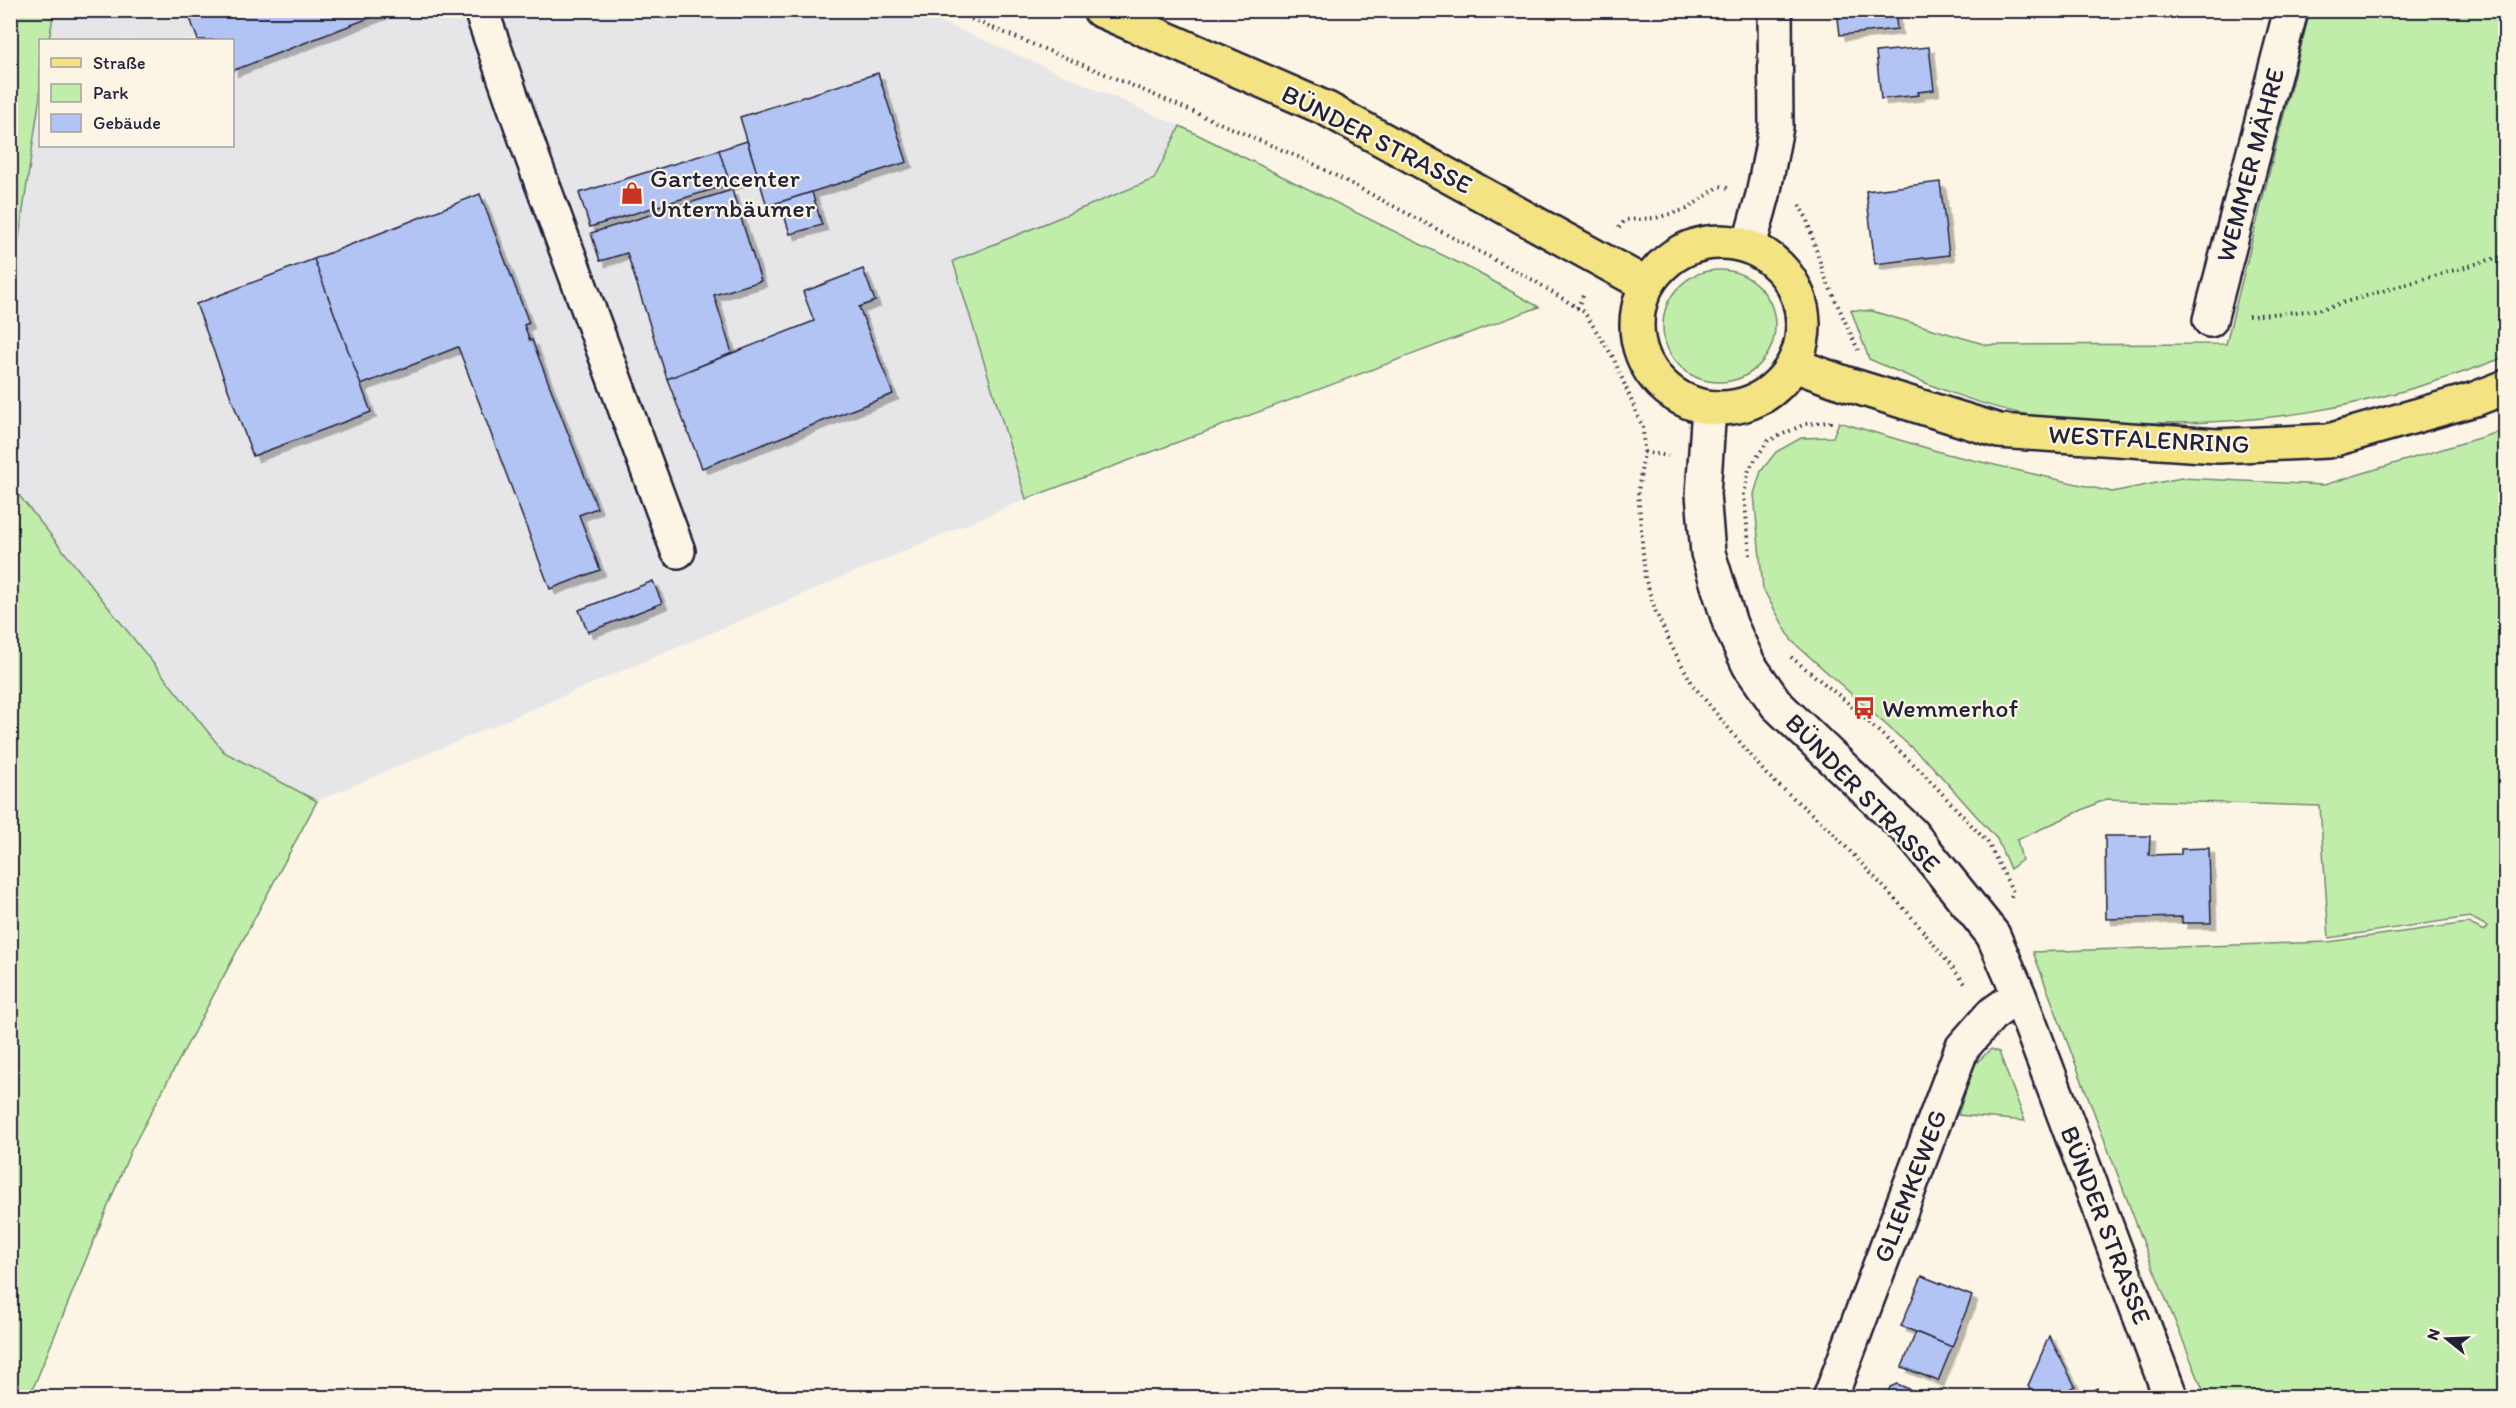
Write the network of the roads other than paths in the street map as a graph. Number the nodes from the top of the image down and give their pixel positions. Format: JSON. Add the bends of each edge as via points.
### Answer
{"nodes":[{"id":1,"x":481,"y":10,"type":"edge"},
{"id":2,"x":1100,"y":10,"type":"edge"},
{"id":3,"x":1775,"y":10,"type":"edge"},
{"id":4,"x":2291,"y":10,"type":"edge"},
{"id":5,"x":1749,"y":246,"type":"junction"},
{"id":6,"x":1647,"y":285,"type":"junction"},
{"id":7,"x":2210,"y":320,"type":"road end"},
{"id":8,"x":1794,"y":365,"type":"junction"},
{"id":9,"x":2505,"y":387,"type":"edge"},
{"id":10,"x":1709,"y":408,"type":"junction"},
{"id":11,"x":678,"y":551,"type":"dead end"},
{"id":12,"x":2019,"y":995,"type":"junction"},
{"id":13,"x":1830,"y":1398,"type":"edge"},
{"id":14,"x":2171,"y":1398,"type":"edge"}],
"edges":[{"from":1,"to":11,"type":"street","via":[[532,159]]},
{"from":2,"to":6,"type":"main road","name":"BÜNDER STRASSE","via":[[1327,109]]},
{"from":3,"to":5,"type":"street","via":[[1776,127]]},
{"from":4,"to":7,"type":"street","name":"WEMMER MÄHRE"},
{"from":5,"to":6,"type":"main road","via":[[1726,241],[1702,243],[1680,251],[1661,265]]},
{"from":5,"to":8,"type":"main road","via":[[1770,258],[1786,274],[1798,295],[1804,319]]},
{"from":6,"to":10,"type":"main road","via":[[1637,310],[1637,337],[1645,363],[1660,385],[1683,401]]},
{"from":8,"to":9,"type":"main road","name":"WESTFALENRING","via":[[1999,431],[2218,446],[2328,441]]},
{"from":8,"to":10,"type":"main road","via":[[1767,395],[1729,409]]},
{"from":10,"to":12,"type":"street","name":"BÜNDER STRASSE","via":[[1703,494],[1708,553],[1730,624],[1749,665],[1777,705],[1911,833],[1993,935]]},
{"from":12,"to":13,"type":"street","name":"GLIEMKEWEG","via":[[1991,1015],[1962,1048]]},
{"from":12,"to":14,"type":"street","name":"BÜNDER STRASSE"}]}
